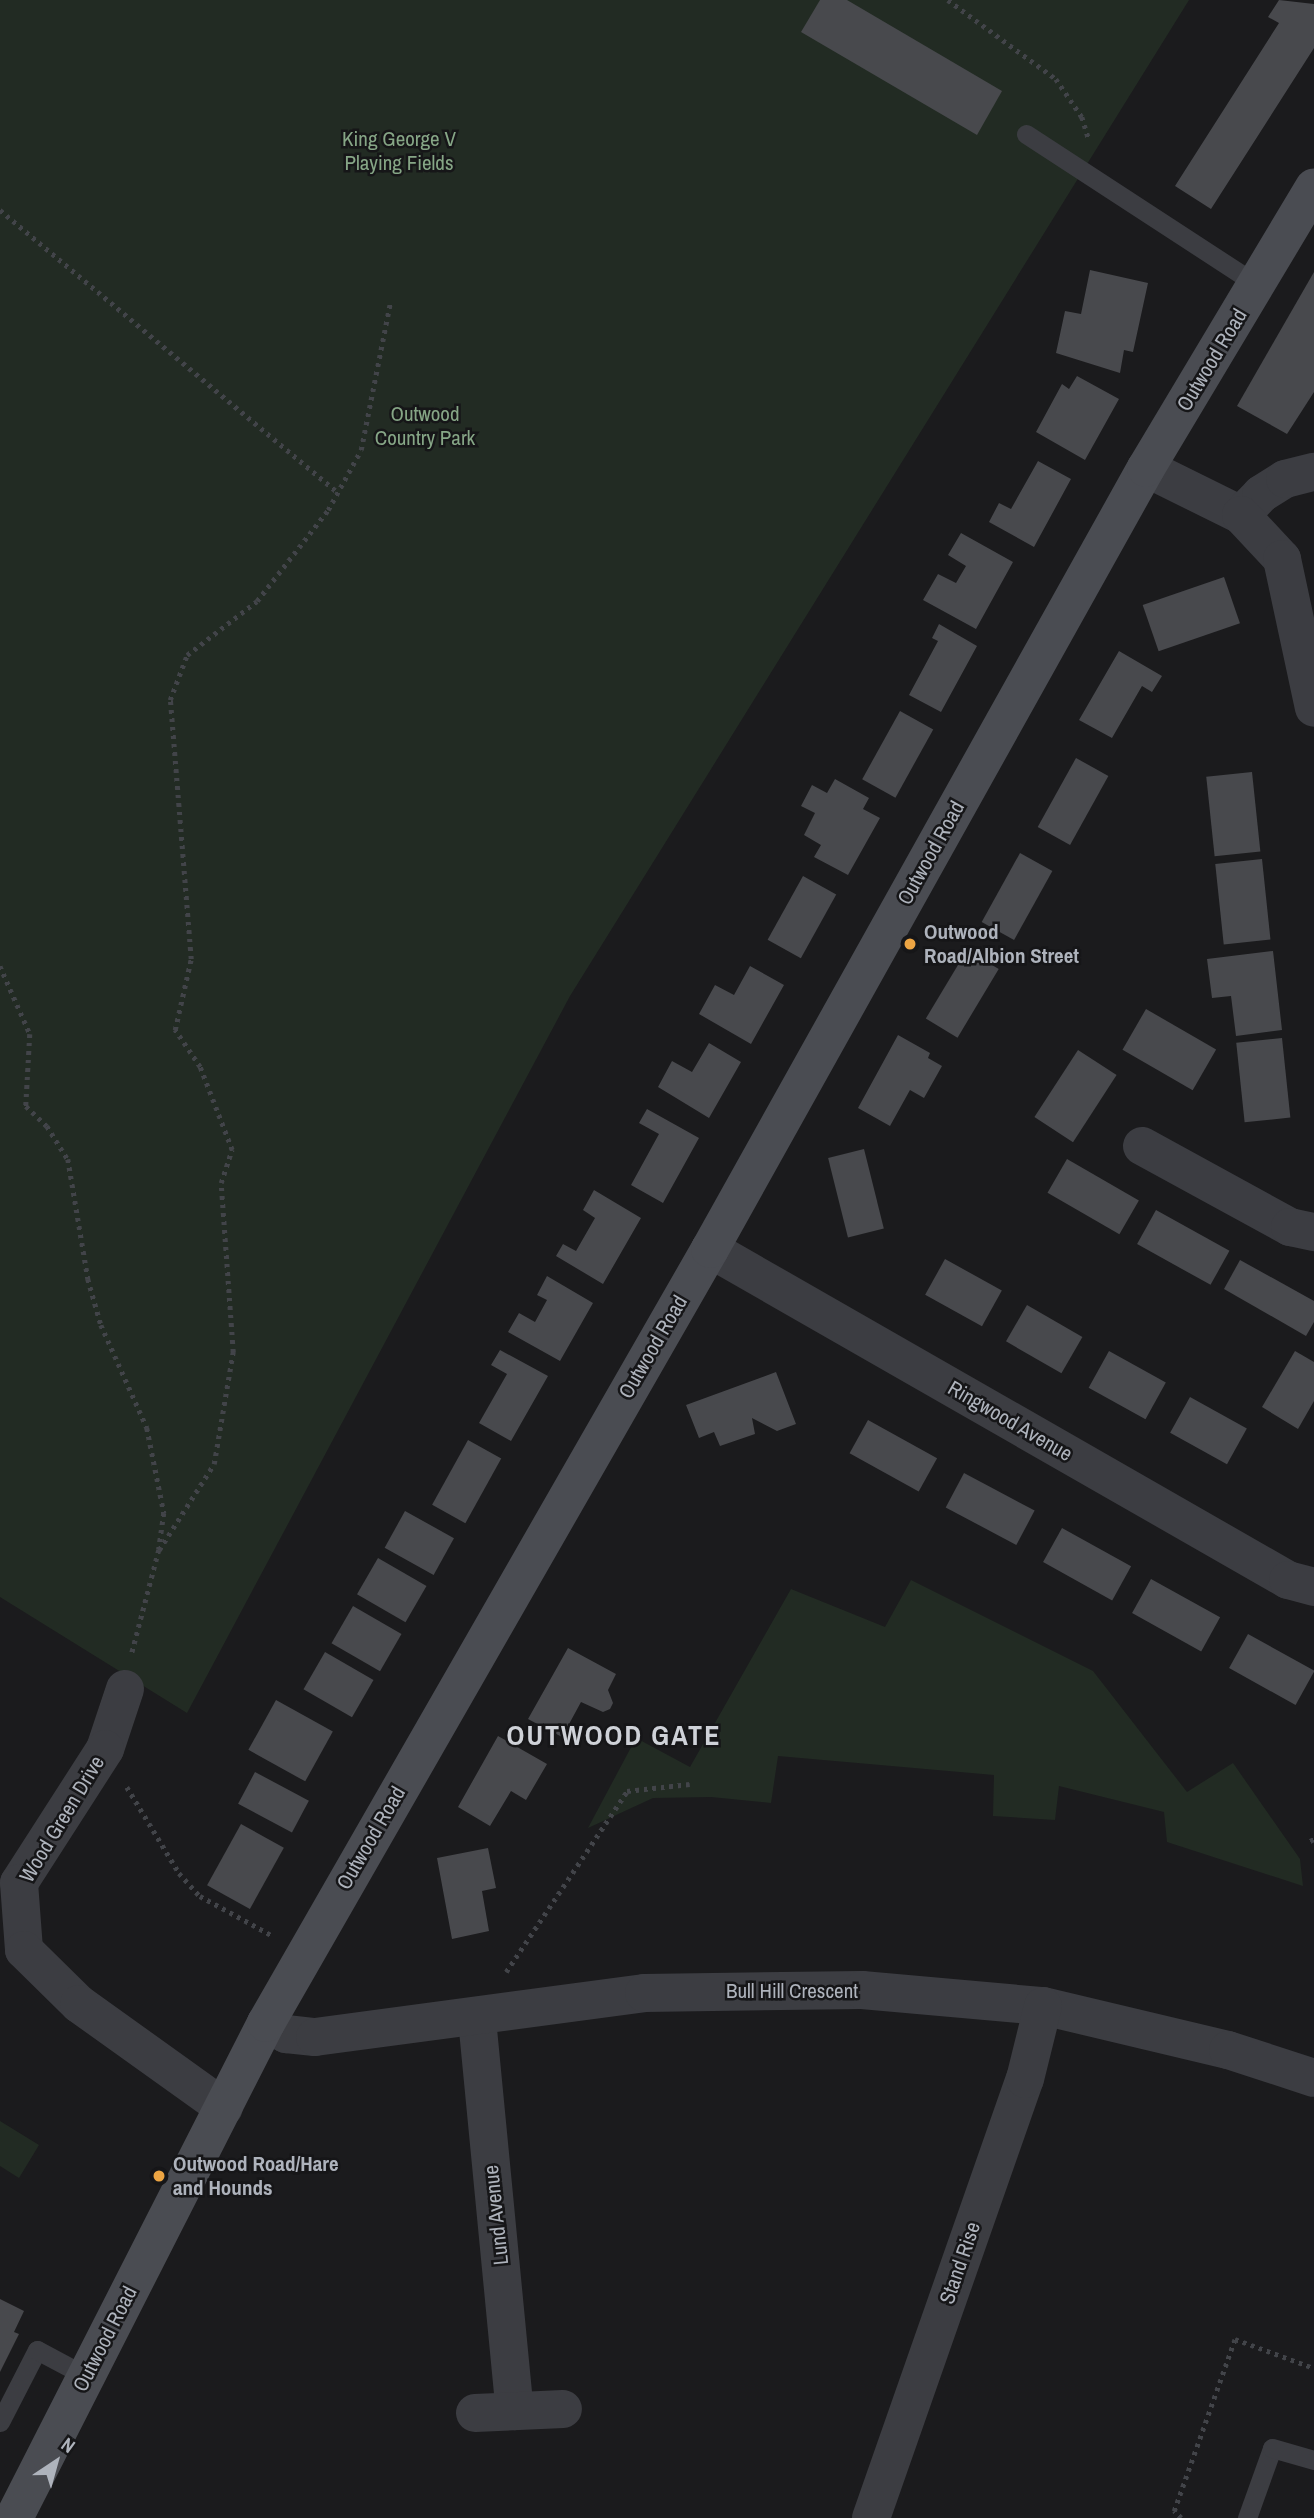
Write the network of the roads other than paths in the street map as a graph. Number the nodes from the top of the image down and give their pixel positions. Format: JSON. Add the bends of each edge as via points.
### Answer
{"nodes":[{"id":1,"x":1026,"y":134,"type":"dead end"},
{"id":2,"x":1314,"y":187,"type":"edge"},
{"id":3,"x":1258,"y":285,"type":"junction"},
{"id":4,"x":1146,"y":468,"type":"junction"},
{"id":5,"x":1314,"y":472,"type":"edge"},
{"id":6,"x":1241,"y":515,"type":"junction"},
{"id":7,"x":1314,"y":708,"type":"edge"},
{"id":8,"x":1142,"y":1146,"type":"dead end"},
{"id":9,"x":1314,"y":1232,"type":"edge"},
{"id":10,"x":710,"y":1249,"type":"junction"},
{"id":11,"x":1314,"y":1587,"type":"edge"},
{"id":12,"x":125,"y":1689,"type":"road end"},
{"id":13,"x":1043,"y":2007,"type":"junction"},
{"id":14,"x":490,"y":2016,"type":"junction"},
{"id":15,"x":266,"y":2023,"type":"junction"},
{"id":16,"x":1314,"y":2078,"type":"edge"},
{"id":17,"x":224,"y":2108,"type":"junction"},
{"id":18,"x":86,"y":2376,"type":"junction"},
{"id":19,"x":564,"y":2409,"type":"dead end"},
{"id":20,"x":515,"y":2411,"type":"junction"},
{"id":21,"x":475,"y":2413,"type":"dead end"},
{"id":22,"x":0,"y":2422,"type":"edge"},
{"id":23,"x":1314,"y":2460,"type":"edge"},
{"id":24,"x":14,"y":2518,"type":"edge"},
{"id":25,"x":871,"y":2518,"type":"edge"},
{"id":26,"x":1247,"y":2518,"type":"edge"}],
"edges":[{"from":1,"to":3,"type":"lane"},
{"from":2,"to":3,"type":"street","name":"Outwood Road"},
{"from":3,"to":4,"type":"street","name":"Outwood Road"},
{"from":4,"to":6,"type":"street"},
{"from":4,"to":10,"type":"street","name":"Outwood Road"},
{"from":5,"to":6,"type":"street","via":[[1285,479],[1261,494]]},
{"from":6,"to":7,"type":"street","via":[[1282,559]]},
{"from":8,"to":9,"type":"street","via":[[1290,1227]]},
{"from":10,"to":11,"type":"street","name":"Ringwood Avenue","via":[[1288,1580]]},
{"from":10,"to":15,"type":"street","name":"Outwood Road"},
{"from":12,"to":17,"type":"street","name":"Wood Green Drive","via":[[105,1749],[19,1883],[24,1950],[79,2004]]},
{"from":13,"to":14,"type":"street","name":"Bull Hill Crescent","via":[[862,1990],[758,1990],[644,1993]]},
{"from":13,"to":16,"type":"street","name":"Bull Hill Crescent","via":[[1228,2050]]},
{"from":13,"to":25,"type":"street","name":"Stand Rise","via":[[1024,2079]]},
{"from":14,"to":15,"type":"street","name":"Bull Hill Crescent","via":[[315,2037],[286,2034]]},
{"from":14,"to":20,"type":"street","name":"Lund Avenue"},
{"from":15,"to":17,"type":"street","name":"Outwood Road"},
{"from":17,"to":18,"type":"street","name":"Outwood Road"},
{"from":18,"to":22,"type":"lane","via":[[37,2350]]},
{"from":18,"to":24,"type":"street","name":"Outwood Road"},
{"from":19,"to":20,"type":"street"},
{"from":20,"to":21,"type":"street"},
{"from":23,"to":26,"type":"lane","via":[[1272,2448]]}]}
